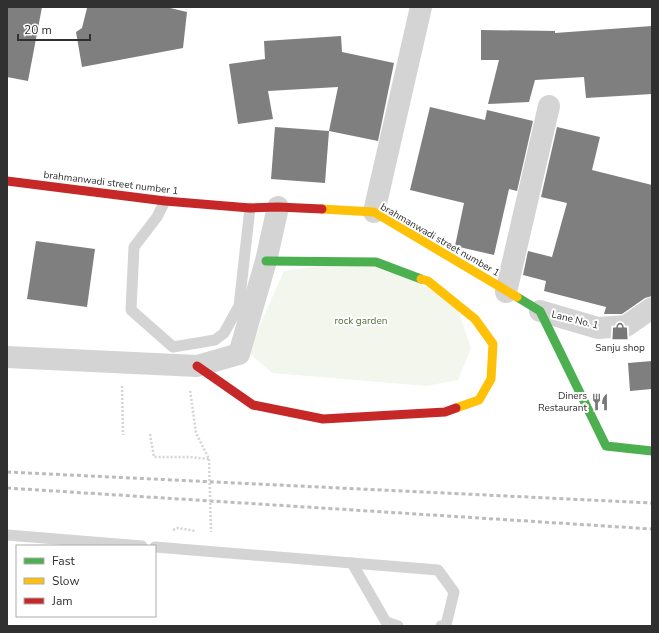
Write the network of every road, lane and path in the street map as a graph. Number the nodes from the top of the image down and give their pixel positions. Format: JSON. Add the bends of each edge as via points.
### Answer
{"nodes":[{"id":1,"x":421,"y":7,"type":"edge"},
{"id":2,"x":549,"y":106,"type":"dead end"},
{"id":3,"x":7,"y":181,"type":"edge"},
{"id":4,"x":165,"y":201,"type":"junction"},
{"id":5,"x":278,"y":207,"type":"junction"},
{"id":6,"x":250,"y":208,"type":"junction"},
{"id":7,"x":374,"y":212,"type":"junction"},
{"id":8,"x":266,"y":261,"type":"junction"},
{"id":9,"x":506,"y":292,"type":"junction"},
{"id":10,"x":652,"y":308,"type":"edge"},
{"id":11,"x":540,"y":311,"type":"junction"},
{"id":12,"x":7,"y":357,"type":"edge"},
{"id":13,"x":122,"y":363,"type":"junction"},
{"id":14,"x":191,"y":366,"type":"junction"},
{"id":15,"x":150,"y":434,"type":"dead end"},
{"id":16,"x":123,"y":435,"type":"dead end"},
{"id":17,"x":652,"y":451,"type":"edge"},
{"id":18,"x":209,"y":459,"type":"junction"},
{"id":19,"x":211,"y":532,"type":"dead end"},
{"id":20,"x":7,"y":535,"type":"edge"},
{"id":21,"x":130,"y":545,"type":"edge"},
{"id":22,"x":156,"y":547,"type":"edge"},
{"id":23,"x":352,"y":563,"type":"junction"},
{"id":24,"x":398,"y":626,"type":"edge"},
{"id":25,"x":441,"y":626,"type":"edge"}],
"edges":[{"from":1,"to":7,"type":"street"},
{"from":2,"to":9,"type":"street"},
{"from":3,"to":4,"type":"street","name":"brahmanwadi street number 1"},
{"from":4,"to":6,"type":"street","name":"brahmanwadi street number 1"},
{"from":4,"to":6,"type":"lane","via":[[157,217],[134,247],[131,310],[173,347],[215,340],[224,333],[239,306]]},
{"from":5,"to":6,"type":"street","name":"brahmanwadi street number 1"},
{"from":5,"to":7,"type":"street","name":"brahmanwadi street number 1"},
{"from":5,"to":8,"type":"street"},
{"from":7,"to":9,"type":"street","name":"brahmanwadi street number 1"},
{"from":8,"to":14,"type":"street","via":[[239,354]]},
{"from":8,"to":14,"type":"street","via":[[376,262],[428,281],[475,319],[493,344],[491,379],[479,400],[445,412],[323,419],[253,405]]},
{"from":9,"to":11,"type":"street","name":"brahmanwadi street number 1"},
{"from":10,"to":11,"type":"street","name":"Lane No. 1","via":[[626,326],[598,328]]},
{"from":11,"to":17,"type":"street","via":[[606,446]]},
{"from":12,"to":13,"type":"street"},
{"from":13,"to":14,"type":"street"},
{"from":13,"to":16,"type":"path"},
{"from":14,"to":18,"type":"path","via":[[196,433]]},
{"from":15,"to":18,"type":"path","via":[[154,457]]},
{"from":18,"to":19,"type":"path","bridge":true},
{"from":20,"to":21,"type":"lane"},
{"from":22,"to":23,"type":"lane"},
{"from":23,"to":24,"type":"lane","via":[[386,622]]},
{"from":23,"to":25,"type":"lane","via":[[438,570],[454,592],[446,625]]}]}
